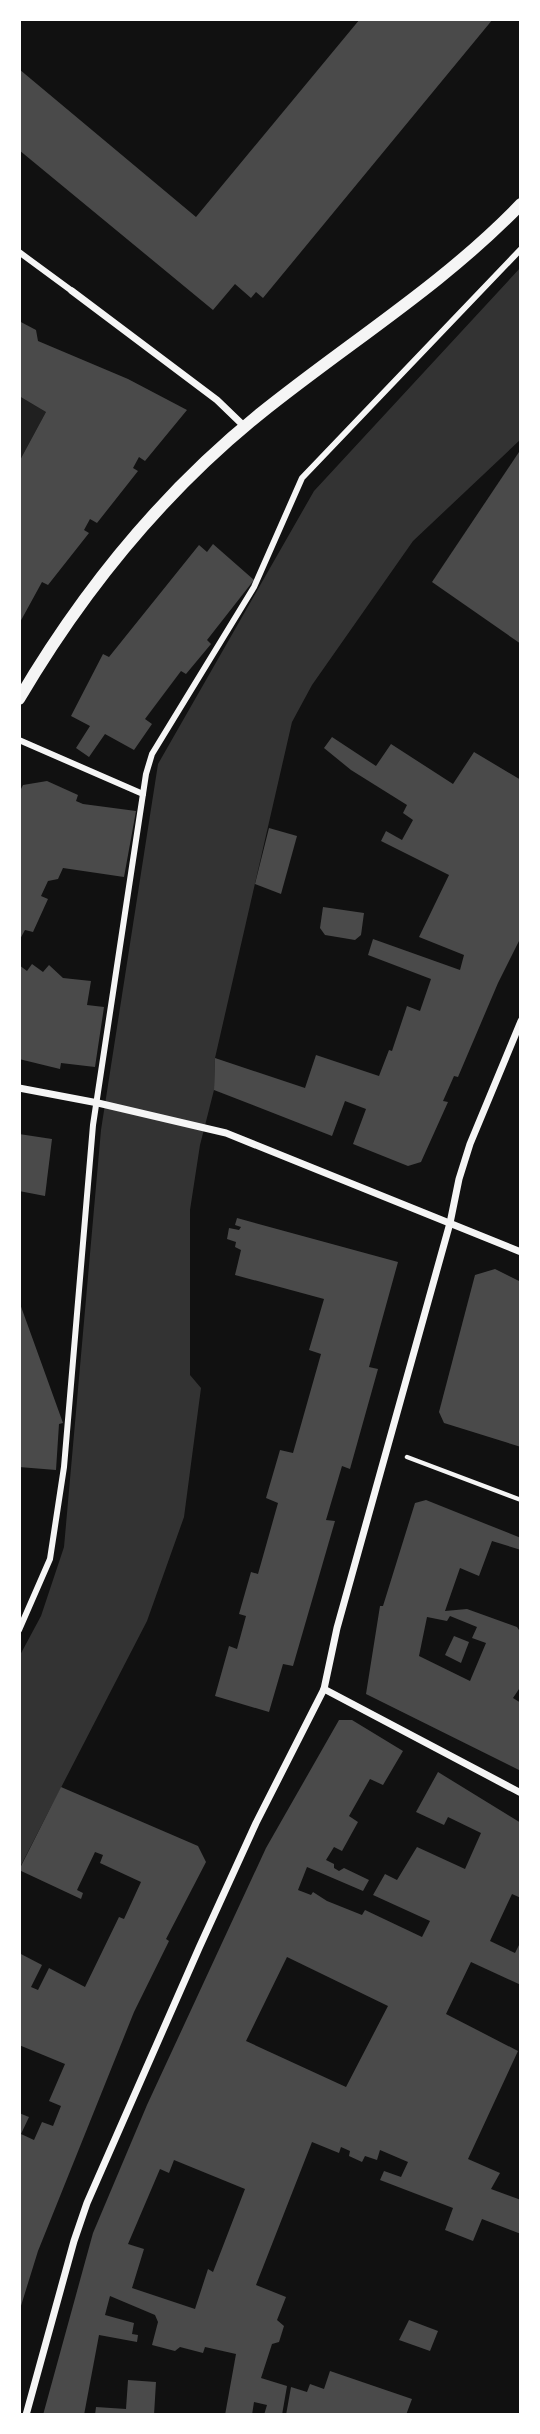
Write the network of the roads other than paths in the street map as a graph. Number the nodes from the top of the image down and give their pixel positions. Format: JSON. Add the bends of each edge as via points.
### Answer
{"nodes":[{"id":1,"x":521,"y":204,"type":"edge"},
{"id":2,"x":521,"y":249,"type":"edge"},
{"id":3,"x":19,"y":252,"type":"edge"},
{"id":4,"x":72,"y":291,"type":"joint"},
{"id":5,"x":245,"y":427,"type":"junction"},
{"id":6,"x":19,"y":699,"type":"edge"},
{"id":7,"x":19,"y":740,"type":"edge"},
{"id":8,"x":143,"y":794,"type":"junction"},
{"id":9,"x":521,"y":1021,"type":"edge"},
{"id":10,"x":19,"y":1088,"type":"edge"},
{"id":11,"x":98,"y":1103,"type":"junction"},
{"id":12,"x":450,"y":1223,"type":"junction"},
{"id":13,"x":521,"y":1252,"type":"edge"},
{"id":14,"x":19,"y":1630,"type":"edge"},
{"id":15,"x":324,"y":1689,"type":"junction"},
{"id":16,"x":521,"y":1793,"type":"edge"},
{"id":17,"x":26,"y":2415,"type":"edge"}],
"edges":[{"from":1,"to":5,"type":"street","via":[[430,288]]},
{"from":2,"to":8,"type":"street","via":[[302,478],[254,587],[152,754]]},
{"from":3,"to":4,"type":"street"},
{"from":4,"to":5,"type":"street","via":[[217,400]]},
{"from":5,"to":6,"type":"street","via":[[199,469],[101,576]]},
{"from":7,"to":8,"type":"street"},
{"from":8,"to":11,"type":"street"},
{"from":9,"to":12,"type":"street","via":[[470,1144]]},
{"from":10,"to":11,"type":"street"},
{"from":11,"to":12,"type":"street","via":[[243,1138]]},
{"from":11,"to":14,"type":"street","via":[[51,1559]]},
{"from":12,"to":13,"type":"street"},
{"from":12,"to":15,"type":"street"},
{"from":15,"to":16,"type":"street"},
{"from":15,"to":17,"type":"street","via":[[199,1948],[87,2203]]}]}
